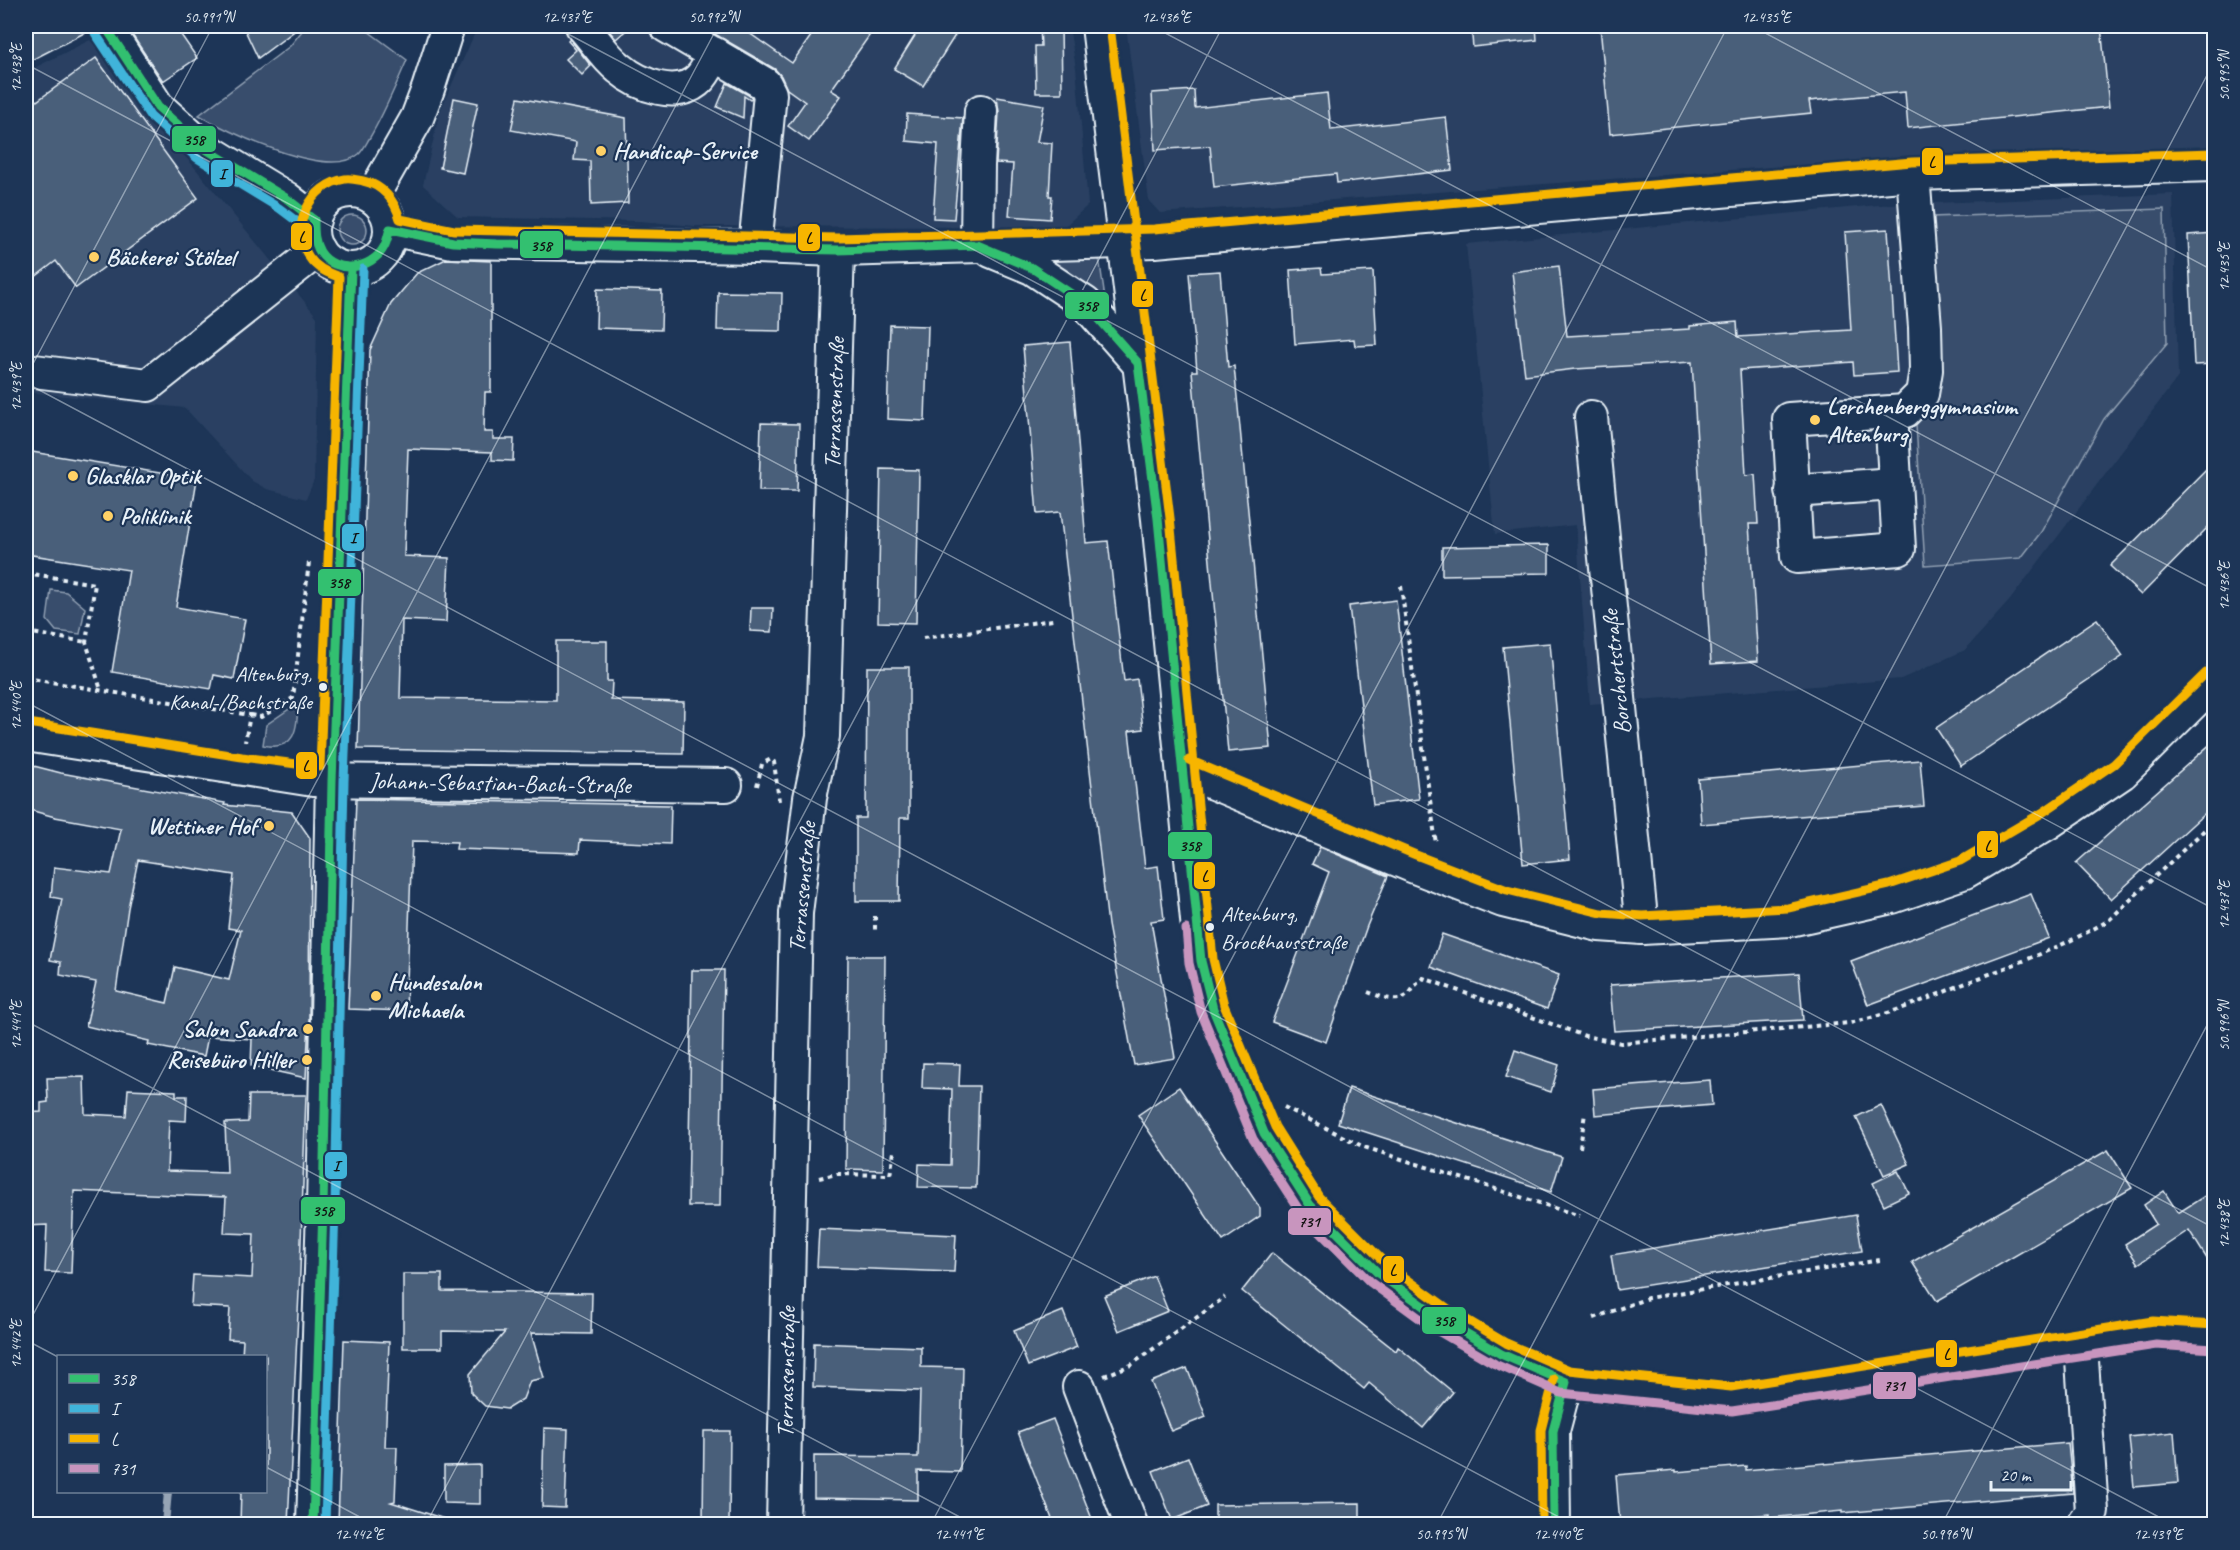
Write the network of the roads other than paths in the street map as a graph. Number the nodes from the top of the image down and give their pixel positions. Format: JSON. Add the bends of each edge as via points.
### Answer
{"nodes":[{"id":1,"x":105,"y":26,"type":"edge"},
{"id":2,"x":448,"y":26,"type":"edge"},
{"id":3,"x":582,"y":26,"type":"edge"},
{"id":4,"x":666,"y":26,"type":"edge"},
{"id":5,"x":1098,"y":26,"type":"edge"},
{"id":6,"x":715,"y":54,"type":"junction"},
{"id":7,"x":981,"y":111,"type":"dead end"},
{"id":8,"x":2214,"y":165,"type":"edge"},
{"id":9,"x":1913,"y":174,"type":"junction"},
{"id":10,"x":372,"y":197,"type":"junction"},
{"id":11,"x":314,"y":220,"type":"junction"},
{"id":12,"x":390,"y":229,"type":"junction"},
{"id":13,"x":1124,"y":242,"type":"junction"},
{"id":14,"x":977,"y":245,"type":"junction"},
{"id":15,"x":755,"y":247,"type":"junction"},
{"id":16,"x":318,"y":250,"type":"junction"},
{"id":17,"x":838,"y":250,"type":"junction"},
{"id":18,"x":351,"y":268,"type":"junction"},
{"id":19,"x":1138,"y":363,"type":"junction"},
{"id":20,"x":26,"y":370,"type":"edge"},
{"id":21,"x":1891,"y":412,"type":"junction"},
{"id":22,"x":1591,"y":417,"type":"dead end"},
{"id":23,"x":1895,"y":484,"type":"junction"},
{"id":24,"x":1792,"y":490,"type":"junction"},
{"id":25,"x":2214,"y":682,"type":"edge"},
{"id":26,"x":26,"y":735,"type":"edge"},
{"id":27,"x":1184,"y":771,"type":"junction"},
{"id":28,"x":332,"y":781,"type":"junction"},
{"id":29,"x":726,"y":785,"type":"road end"},
{"id":30,"x":1642,"y":928,"type":"junction"},
{"id":31,"x":2214,"y":1337,"type":"edge"},
{"id":32,"x":2081,"y":1345,"type":"junction"},
{"id":33,"x":1566,"y":1382,"type":"junction"},
{"id":34,"x":1079,"y":1387,"type":"road end"},
{"id":35,"x":313,"y":1524,"type":"edge"},
{"id":36,"x":783,"y":1524,"type":"edge"},
{"id":37,"x":1131,"y":1524,"type":"edge"},
{"id":38,"x":1554,"y":1524,"type":"edge"},
{"id":39,"x":2084,"y":1524,"type":"edge"}],
"edges":[{"from":1,"to":11,"type":"street","via":[[158,107],[204,148],[286,198]]},
{"from":2,"to":10,"type":"street","via":[[417,118]]},
{"from":3,"to":6,"type":"street","via":[[618,68],[663,90],[685,88],[700,79]]},
{"from":4,"to":6,"type":"street"},
{"from":5,"to":13,"type":"street"},
{"from":6,"to":15,"type":"street","via":[[765,84],[770,94]]},
{"from":7,"to":14,"type":"street"},
{"from":8,"to":9,"type":"street"},
{"from":9,"to":13,"type":"street"},
{"from":9,"to":21,"type":"street","via":[[1926,370],[1922,394],[1905,411]]},
{"from":10,"to":11,"type":"street","via":[[361,192],[337,194],[318,208]]},
{"from":10,"to":12,"type":"street","via":[[385,211]]},
{"from":11,"to":16,"type":"street","via":[[312,230]]},
{"from":12,"to":15,"type":"street","via":[[453,242]]},
{"from":12,"to":18,"type":"street","via":[[388,242],[374,261]]},
{"from":13,"to":14,"type":"street"},
{"from":13,"to":19,"type":"street"},
{"from":14,"to":17,"type":"street"},
{"from":14,"to":19,"type":"street","via":[[1032,268],[1085,303]]},
{"from":15,"to":17,"type":"street"},
{"from":16,"to":18,"type":"street","via":[[327,260]]},
{"from":16,"to":20,"type":"street","via":[[148,385]]},
{"from":17,"to":36,"type":"street","name":"Terrassenstraße","via":[[823,736],[810,798],[796,913]]},
{"from":18,"to":28,"type":"street"},
{"from":19,"to":27,"type":"street"},
{"from":21,"to":23,"type":"street"},
{"from":21,"to":24,"type":"street","via":[[1789,419]]},
{"from":22,"to":30,"type":"street","name":"Borchertstraße"},
{"from":23,"to":24,"type":"street"},
{"from":23,"to":24,"type":"street","via":[[1899,549],[1797,557]]},
{"from":25,"to":30,"type":"street","via":[[2122,773],[1965,872],[1892,897],[1790,920]]},
{"from":26,"to":28,"type":"street","name":"Johann-Sebastian-Bach-Straße"},
{"from":27,"to":30,"type":"street","via":[[1503,901],[1599,926]]},
{"from":27,"to":33,"type":"street","via":[[1201,961],[1214,1009],[1270,1142],[1310,1205],[1378,1273],[1440,1318],[1501,1354]]},
{"from":28,"to":29,"type":"street","name":"Johann-Sebastian-Bach-Straße"},
{"from":28,"to":35,"type":"street"},
{"from":31,"to":32,"type":"street","via":[[2155,1333]]},
{"from":32,"to":33,"type":"street","via":[[1731,1399]]},
{"from":32,"to":39,"type":"street","via":[[2092,1512]]},
{"from":33,"to":38,"type":"street","via":[[1553,1431]]},
{"from":34,"to":37,"type":"street"}]}
